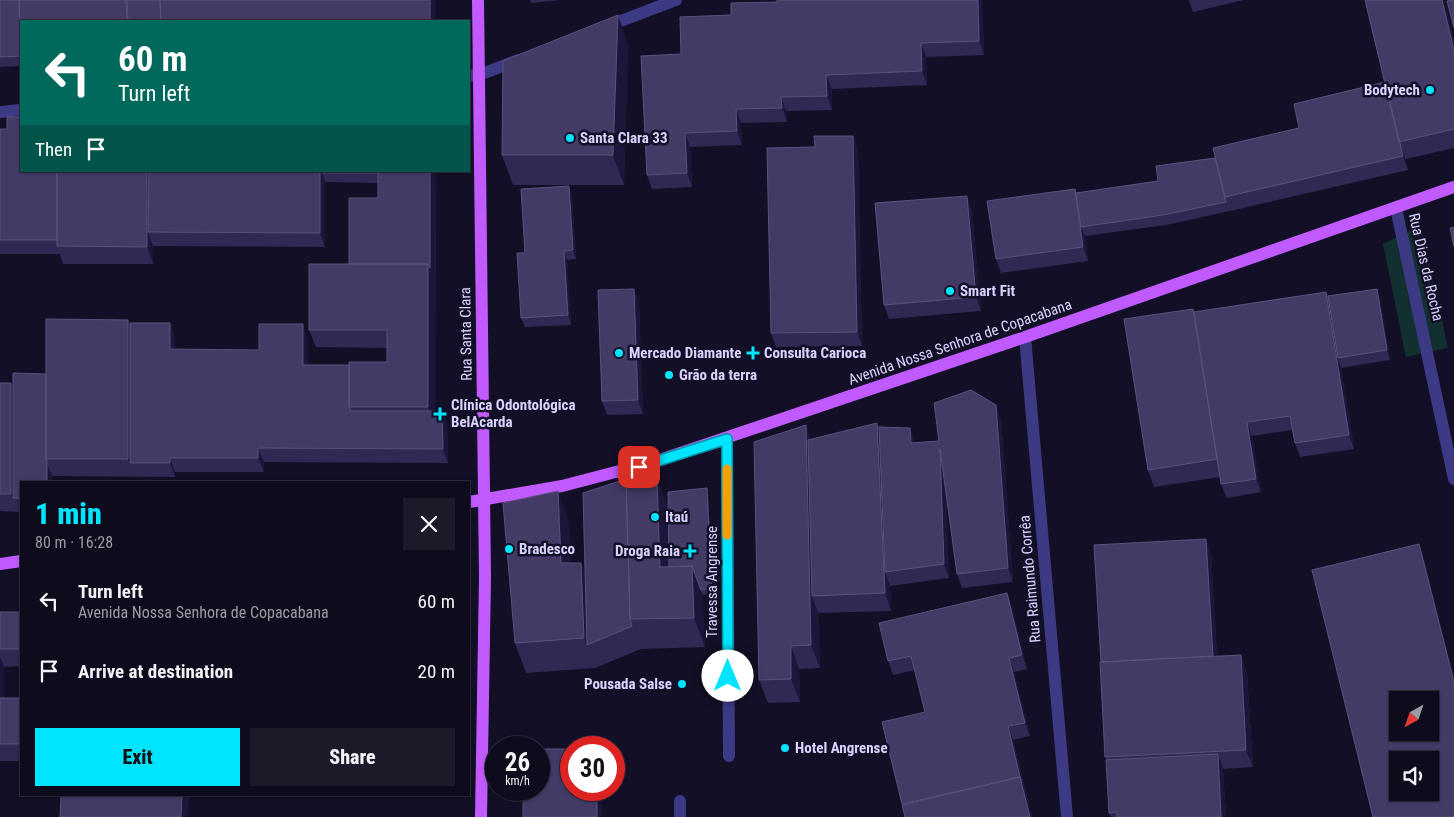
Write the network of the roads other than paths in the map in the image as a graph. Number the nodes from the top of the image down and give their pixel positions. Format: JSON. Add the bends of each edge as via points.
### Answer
{"nodes":[{"id":1,"x":478,"y":0,"type":"edge"},
{"id":2,"x":676,"y":0,"type":"edge"},
{"id":3,"x":595,"y":31,"type":"edge"},
{"id":4,"x":532,"y":54,"type":"edge"},
{"id":5,"x":474,"y":75,"type":"edge"},
{"id":6,"x":20,"y":110,"type":"edge"},
{"id":7,"x":0,"y":112,"type":"edge"},
{"id":8,"x":1454,"y":187,"type":"edge"},
{"id":9,"x":1396,"y":208,"type":"junction"},
{"id":10,"x":1025,"y":337,"type":"junction"},
{"id":11,"x":727,"y":439,"type":"junction"},
{"id":12,"x":1454,"y":478,"type":"edge"},
{"id":13,"x":484,"y":500,"type":"junction"},
{"id":14,"x":470,"y":502,"type":"edge"},
{"id":15,"x":20,"y":561,"type":"edge"},
{"id":16,"x":0,"y":564,"type":"edge"},
{"id":17,"x":729,"y":756,"type":"dead end"},
{"id":18,"x":680,"y":801,"type":"dead end"},
{"id":19,"x":481,"y":817,"type":"edge"},
{"id":20,"x":680,"y":817,"type":"edge"},
{"id":21,"x":1067,"y":817,"type":"edge"}],
"edges":[{"from":1,"to":5,"type":"main road","name":"Rua Santa Clara"},
{"from":2,"to":3,"type":"street"},
{"from":4,"to":5,"type":"street"},
{"from":5,"to":13,"type":"main road","name":"Rua Santa Clara"},
{"from":6,"to":7,"type":"street"},
{"from":8,"to":9,"type":"main road","name":"Avenida Nossa Senhora de Copacabana"},
{"from":9,"to":10,"type":"main road","name":"Avenida Nossa Senhora de Copacabana"},
{"from":9,"to":12,"type":"street","name":"Rua Dias da Rocha"},
{"from":10,"to":11,"type":"main road","name":"Avenida Nossa Senhora de Copacabana"},
{"from":10,"to":21,"type":"street","name":"Rua Raimundo Corrêa"},
{"from":11,"to":13,"type":"main road","name":"Avenida Nossa Senhora de Copacabana","via":[[608,476]]},
{"from":11,"to":17,"type":"street","name":"Travessa Angrense"},
{"from":13,"to":14,"type":"main road","name":"Avenida Nossa Senhora de Copacabana"},
{"from":13,"to":19,"type":"main road","name":"Rua Santa Clara"},
{"from":15,"to":16,"type":"main road"},
{"from":18,"to":20,"type":"street"}]}
